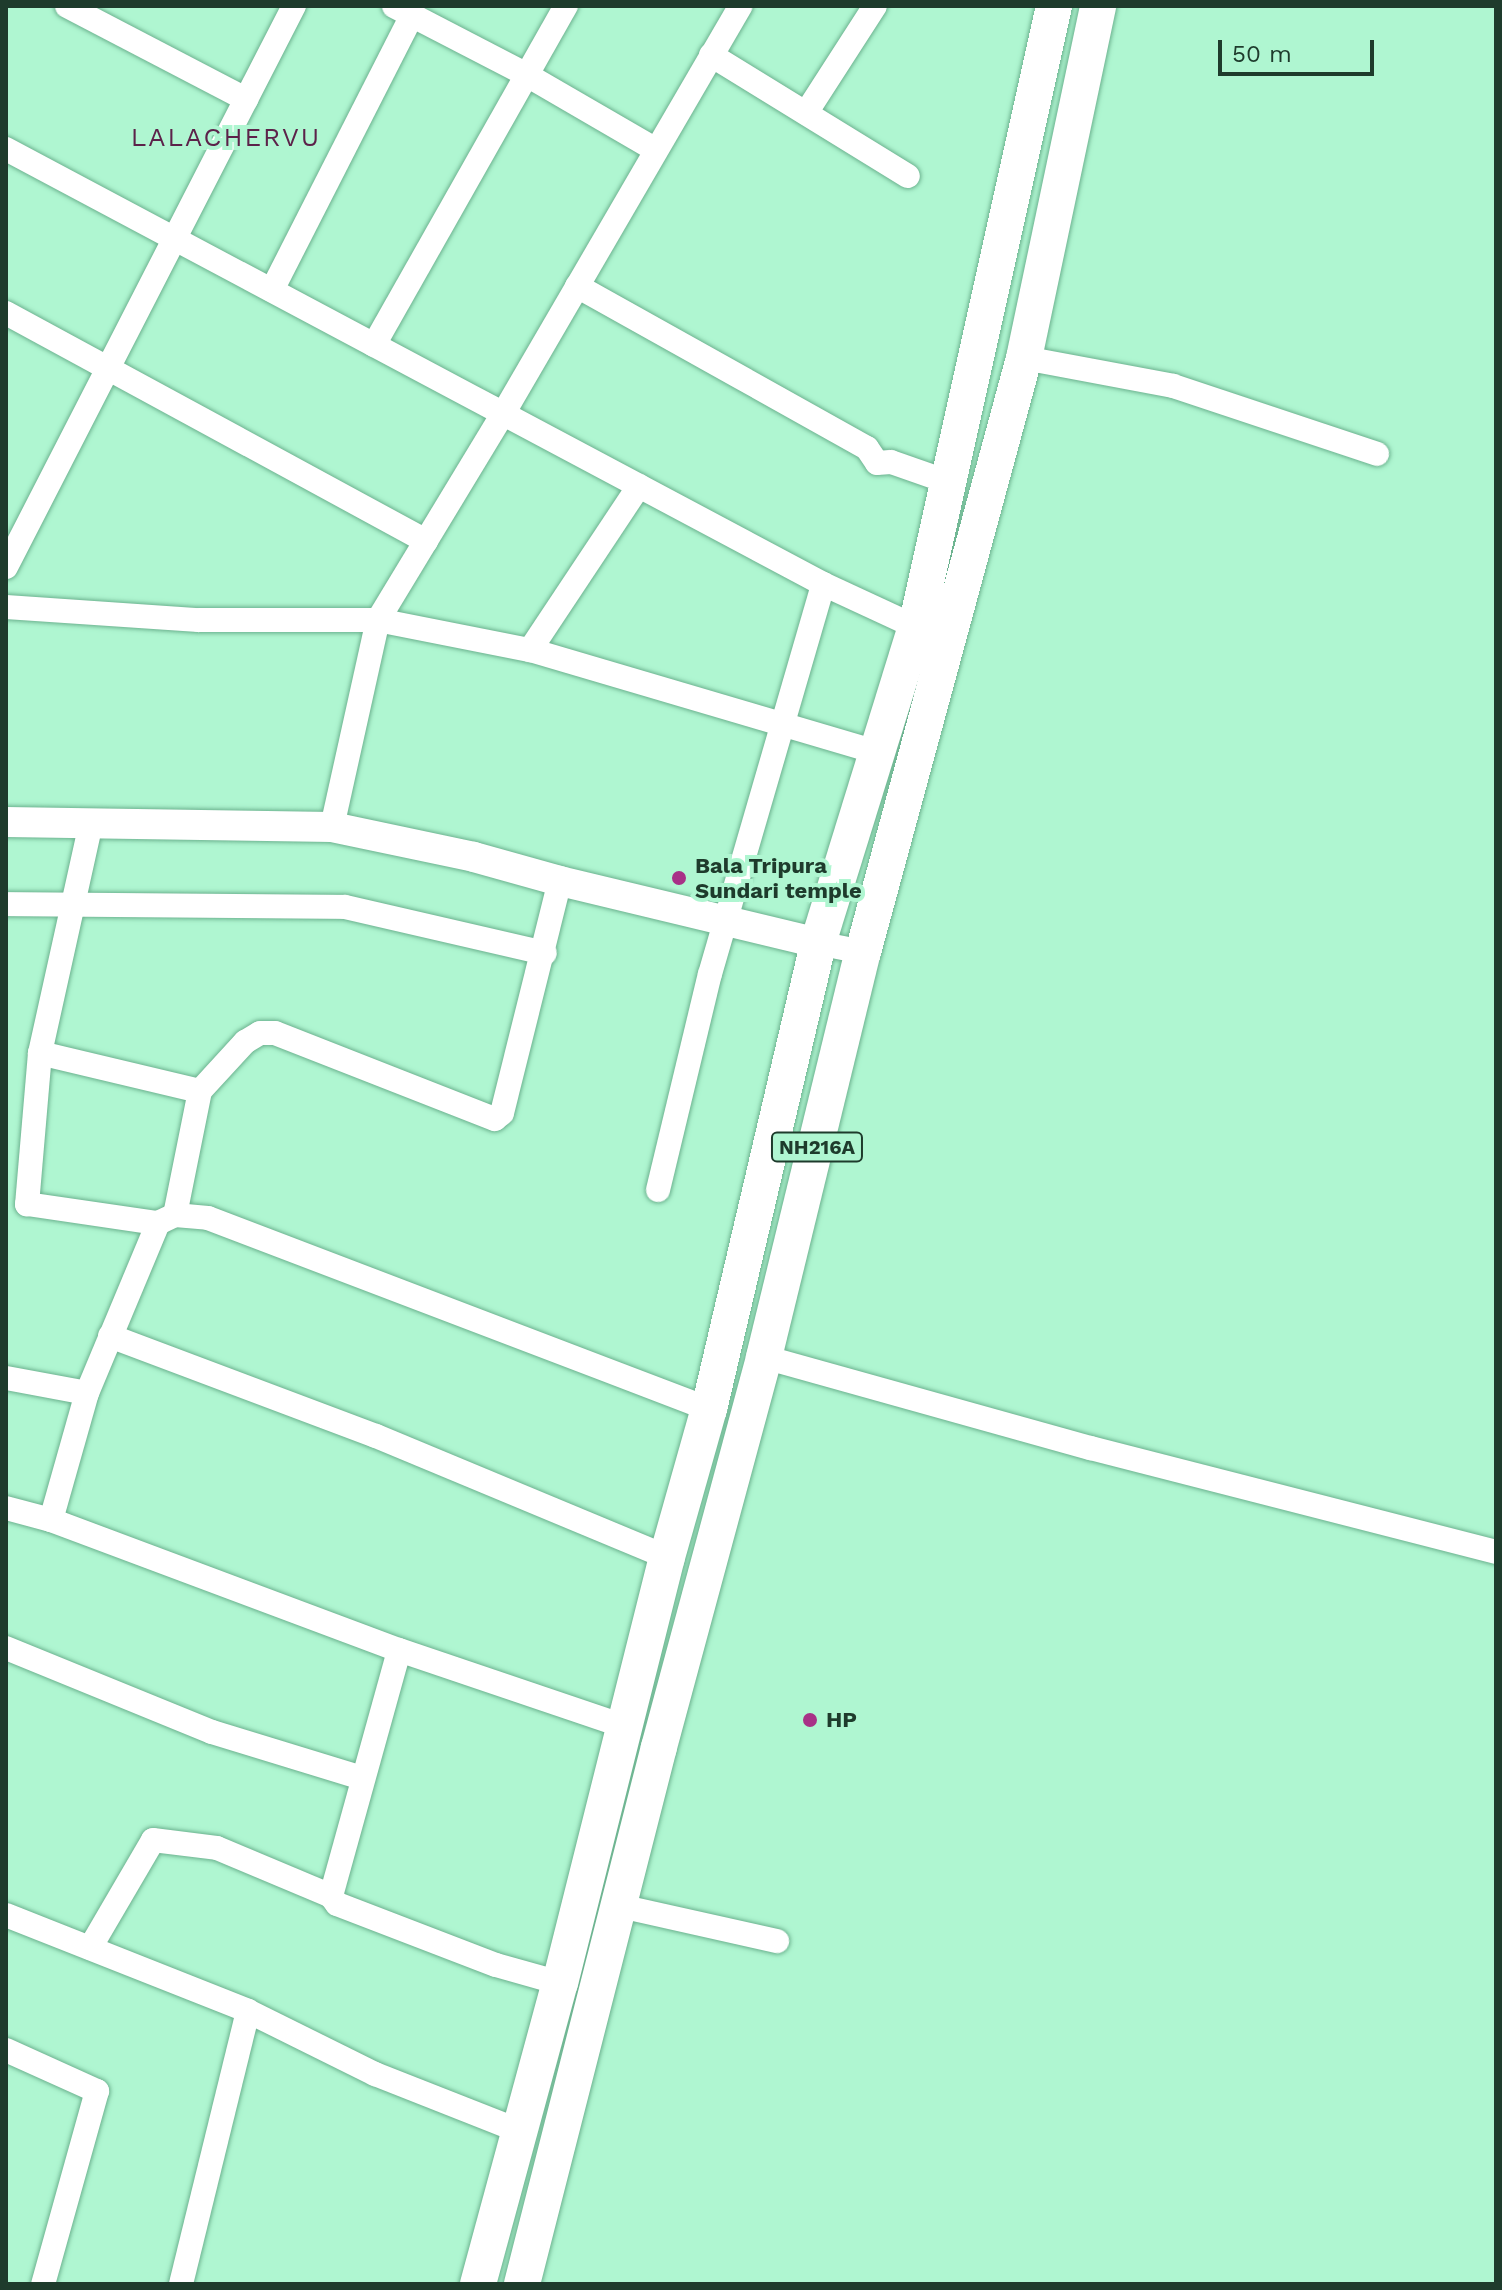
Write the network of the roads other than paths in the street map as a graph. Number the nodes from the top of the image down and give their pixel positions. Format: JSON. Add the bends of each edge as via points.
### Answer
{"nodes":[{"id":1,"x":67,"y":6,"type":"edge"},
{"id":2,"x":294,"y":6,"type":"edge"},
{"id":3,"x":566,"y":6,"type":"edge"},
{"id":4,"x":740,"y":6,"type":"edge"},
{"id":5,"x":875,"y":6,"type":"edge"},
{"id":6,"x":1054,"y":6,"type":"edge"},
{"id":7,"x":1098,"y":6,"type":"edge"},
{"id":8,"x":403,"y":11,"type":"edge"},
{"id":9,"x":711,"y":55,"type":"junction"},
{"id":10,"x":525,"y":74,"type":"junction"},
{"id":11,"x":246,"y":99,"type":"junction"},
{"id":12,"x":806,"y":113,"type":"junction"},
{"id":13,"x":6,"y":149,"type":"edge"},
{"id":14,"x":656,"y":150,"type":"junction"},
{"id":15,"x":908,"y":176,"type":"dead end"},
{"id":16,"x":175,"y":239,"type":"junction"},
{"id":17,"x":577,"y":286,"type":"junction"},
{"id":18,"x":272,"y":290,"type":"junction"},
{"id":19,"x":6,"y":313,"type":"edge"},
{"id":20,"x":374,"y":345,"type":"junction"},
{"id":21,"x":1024,"y":358,"type":"junction"},
{"id":22,"x":109,"y":367,"type":"junction"},
{"id":23,"x":503,"y":414,"type":"junction"},
{"id":24,"x":1377,"y":454,"type":"dead end"},
{"id":25,"x":948,"y":482,"type":"junction"},
{"id":26,"x":639,"y":486,"type":"junction"},
{"id":27,"x":426,"y":541,"type":"junction"},
{"id":28,"x":6,"y":567,"type":"edge"},
{"id":29,"x":823,"y":584,"type":"junction"},
{"id":30,"x":6,"y":607,"type":"edge"},
{"id":31,"x":378,"y":620,"type":"junction"},
{"id":32,"x":916,"y":627,"type":"junction"},
{"id":33,"x":530,"y":650,"type":"junction"},
{"id":34,"x":782,"y":724,"type":"junction"},
{"id":35,"x":879,"y":753,"type":"junction"},
{"id":36,"x":6,"y":822,"type":"edge"},
{"id":37,"x":91,"y":823,"type":"junction"},
{"id":38,"x":332,"y":827,"type":"junction"},
{"id":39,"x":560,"y":881,"type":"junction"},
{"id":40,"x":6,"y":904,"type":"edge"},
{"id":41,"x":73,"y":904,"type":"junction"},
{"id":42,"x":725,"y":920,"type":"junction"},
{"id":43,"x":818,"y":943,"type":"junction"},
{"id":44,"x":863,"y":952,"type":"junction"},
{"id":45,"x":545,"y":953,"type":"junction"},
{"id":46,"x":40,"y":1053,"type":"junction"},
{"id":47,"x":200,"y":1091,"type":"junction"},
{"id":48,"x":658,"y":1190,"type":"dead end"},
{"id":49,"x":167,"y":1219,"type":"junction"},
{"id":50,"x":110,"y":1336,"type":"junction"},
{"id":51,"x":764,"y":1357,"type":"junction"},
{"id":52,"x":6,"y":1378,"type":"edge"},
{"id":53,"x":87,"y":1393,"type":"junction"},
{"id":54,"x":709,"y":1409,"type":"junction"},
{"id":55,"x":6,"y":1508,"type":"edge"},
{"id":56,"x":51,"y":1520,"type":"junction"},
{"id":57,"x":1496,"y":1552,"type":"edge"},
{"id":58,"x":667,"y":1557,"type":"junction"},
{"id":59,"x":6,"y":1648,"type":"edge"},
{"id":60,"x":399,"y":1650,"type":"junction"},
{"id":61,"x":624,"y":1726,"type":"junction"},
{"id":62,"x":362,"y":1778,"type":"junction"},
{"id":63,"x":331,"y":1896,"type":"junction"},
{"id":64,"x":620,"y":1906,"type":"junction"},
{"id":65,"x":6,"y":1915,"type":"edge"},
{"id":66,"x":777,"y":1941,"type":"dead end"},
{"id":67,"x":90,"y":1948,"type":"junction"},
{"id":68,"x":560,"y":1983,"type":"junction"},
{"id":69,"x":248,"y":2011,"type":"junction"},
{"id":70,"x":6,"y":2050,"type":"edge"},
{"id":71,"x":517,"y":2130,"type":"junction"},
{"id":72,"x":43,"y":2284,"type":"edge"},
{"id":73,"x":181,"y":2284,"type":"edge"},
{"id":74,"x":478,"y":2284,"type":"edge"},
{"id":75,"x":522,"y":2284,"type":"edge"}],
"edges":[{"from":1,"to":11,"type":"street"},
{"from":2,"to":11,"type":"street"},
{"from":3,"to":10,"type":"street"},
{"from":4,"to":9,"type":"street"},
{"from":5,"to":12,"type":"street"},
{"from":6,"to":25,"type":"highway","number":"NH216A"},
{"from":7,"to":21,"type":"highway","number":"NH216A"},
{"from":8,"to":10,"type":"street"},
{"from":8,"to":18,"type":"street"},
{"from":9,"to":12,"type":"street"},
{"from":9,"to":14,"type":"street"},
{"from":10,"to":14,"type":"street"},
{"from":10,"to":20,"type":"street"},
{"from":11,"to":16,"type":"street"},
{"from":12,"to":15,"type":"street"},
{"from":13,"to":16,"type":"street"},
{"from":14,"to":17,"type":"street"},
{"from":16,"to":18,"type":"street"},
{"from":16,"to":22,"type":"street"},
{"from":17,"to":23,"type":"street"},
{"from":17,"to":25,"type":"street","via":[[867,448],[877,463],[891,462]]},
{"from":18,"to":20,"type":"street"},
{"from":19,"to":22,"type":"street"},
{"from":20,"to":23,"type":"street"},
{"from":21,"to":24,"type":"street","via":[[1173,386]]},
{"from":21,"to":44,"type":"highway","number":"NH216A"},
{"from":22,"to":27,"type":"street"},
{"from":22,"to":28,"type":"street"},
{"from":23,"to":26,"type":"street"},
{"from":23,"to":27,"type":"street"},
{"from":25,"to":32,"type":"highway","number":"NH216A"},
{"from":26,"to":29,"type":"street"},
{"from":26,"to":33,"type":"street"},
{"from":27,"to":31,"type":"street"},
{"from":29,"to":32,"type":"street"},
{"from":29,"to":34,"type":"street"},
{"from":30,"to":31,"type":"street","via":[[199,620]]},
{"from":31,"to":33,"type":"street"},
{"from":31,"to":38,"type":"street"},
{"from":32,"to":35,"type":"highway","number":"NH216A"},
{"from":33,"to":34,"type":"street"},
{"from":34,"to":35,"type":"street"},
{"from":34,"to":42,"type":"street"},
{"from":35,"to":43,"type":"highway","number":"NH216A"},
{"from":36,"to":37,"type":"main road"},
{"from":37,"to":38,"type":"main road"},
{"from":37,"to":41,"type":"street"},
{"from":38,"to":39,"type":"main road"},
{"from":39,"to":42,"type":"main road"},
{"from":39,"to":45,"type":"street"},
{"from":40,"to":41,"type":"street"},
{"from":41,"to":45,"type":"street","via":[[345,907]]},
{"from":41,"to":46,"type":"street"},
{"from":42,"to":43,"type":"main road"},
{"from":42,"to":48,"type":"street"},
{"from":43,"to":44,"type":"street"},
{"from":43,"to":54,"type":"highway","number":"NH216A"},
{"from":44,"to":51,"type":"highway","number":"NH216A"},
{"from":45,"to":47,"type":"street","via":[[502,1113],[495,1119],[275,1033],[260,1033],[245,1042]]},
{"from":46,"to":47,"type":"street"},
{"from":46,"to":49,"type":"street","via":[[27,1204]]},
{"from":47,"to":49,"type":"street"},
{"from":49,"to":50,"type":"street"},
{"from":49,"to":54,"type":"street","via":[[208,1218]]},
{"from":50,"to":53,"type":"street"},
{"from":50,"to":58,"type":"street","via":[[376,1436]]},
{"from":51,"to":57,"type":"street"},
{"from":51,"to":64,"type":"highway","number":"NH216A"},
{"from":52,"to":53,"type":"street"},
{"from":53,"to":56,"type":"street"},
{"from":54,"to":58,"type":"highway","number":"NH216A"},
{"from":55,"to":56,"type":"street"},
{"from":56,"to":60,"type":"street"},
{"from":58,"to":61,"type":"highway","number":"NH216A"},
{"from":59,"to":62,"type":"street","via":[[212,1732]]},
{"from":60,"to":61,"type":"street"},
{"from":60,"to":62,"type":"street"},
{"from":61,"to":68,"type":"highway","number":"NH216A"},
{"from":62,"to":63,"type":"street"},
{"from":63,"to":67,"type":"street","via":[[217,1848],[153,1840]]},
{"from":63,"to":68,"type":"street","via":[[337,1904],[496,1965]]},
{"from":64,"to":66,"type":"street"},
{"from":64,"to":75,"type":"highway","number":"NH216A"},
{"from":65,"to":67,"type":"street"},
{"from":67,"to":69,"type":"street"},
{"from":68,"to":71,"type":"highway","number":"NH216A"},
{"from":69,"to":71,"type":"street","via":[[375,2074]]},
{"from":69,"to":73,"type":"street"},
{"from":70,"to":72,"type":"street","via":[[97,2091]]},
{"from":71,"to":74,"type":"highway","number":"NH216A"}]}
